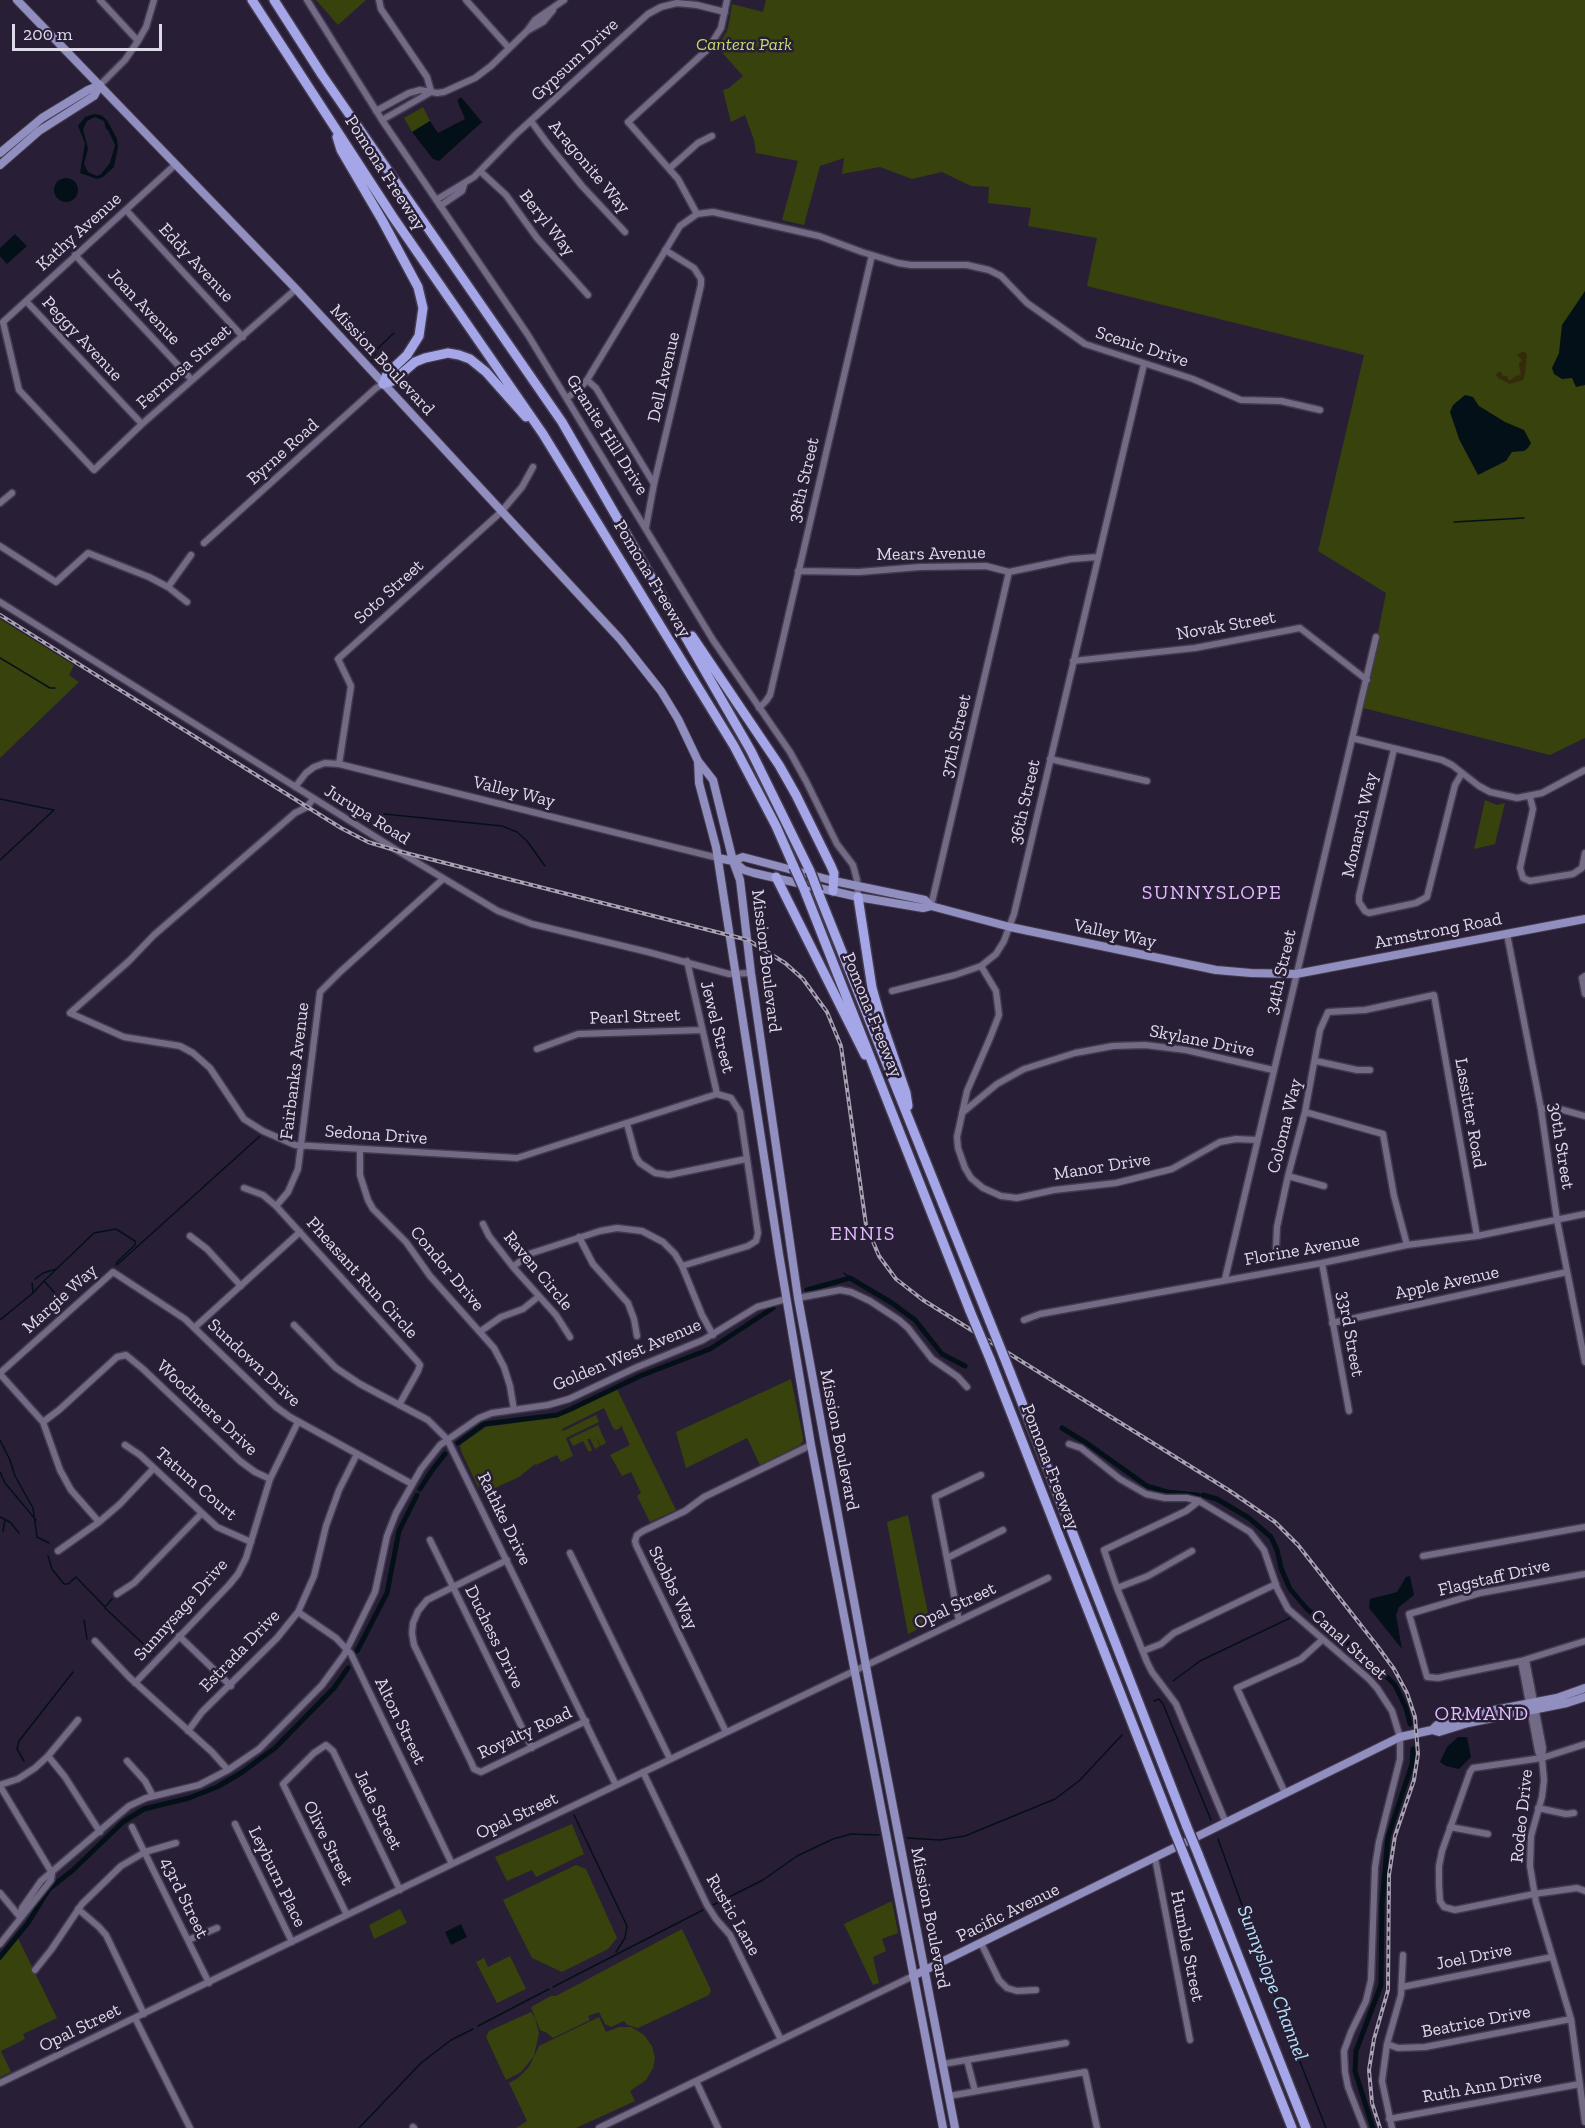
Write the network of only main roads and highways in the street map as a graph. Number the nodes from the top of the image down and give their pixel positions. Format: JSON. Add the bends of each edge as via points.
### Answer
{"nodes":[{"id":1,"x":17,"y":0,"type":"edge"},
{"id":2,"x":252,"y":0,"type":"edge"},
{"id":3,"x":274,"y":0,"type":"edge"},
{"id":4,"x":100,"y":85,"type":"junction"},
{"id":5,"x":334,"y":126,"type":"junction"},
{"id":6,"x":17,"y":138,"type":"junction"},
{"id":7,"x":0,"y":153,"type":"edge"},
{"id":8,"x":0,"y":158,"type":"edge"},
{"id":9,"x":0,"y":165,"type":"edge"},
{"id":10,"x":383,"y":384,"type":"junction"},
{"id":11,"x":543,"y":434,"type":"junction"},
{"id":12,"x":661,"y":592,"type":"junction"},
{"id":13,"x":698,"y":761,"type":"junction"},
{"id":14,"x":718,"y":858,"type":"junction"},
{"id":15,"x":733,"y":861,"type":"junction"},
{"id":16,"x":776,"y":877,"type":"junction"},
{"id":17,"x":833,"y":886,"type":"junction"},
{"id":18,"x":858,"y":897,"type":"junction"},
{"id":19,"x":931,"y":906,"type":"junction"},
{"id":20,"x":1585,"y":919,"type":"edge"},
{"id":21,"x":1296,"y":974,"type":"joint"},
{"id":22,"x":897,"y":1120,"type":"junction"},
{"id":23,"x":910,"y":1120,"type":"junction"},
{"id":24,"x":798,"y":1298,"type":"junction"},
{"id":25,"x":786,"y":1299,"type":"junction"},
{"id":26,"x":1585,"y":1688,"type":"edge"},
{"id":27,"x":1585,"y":1697,"type":"edge"},
{"id":28,"x":1533,"y":1705,"type":"junction"},
{"id":29,"x":925,"y":1970,"type":"junction"},
{"id":30,"x":913,"y":1976,"type":"junction"},
{"id":31,"x":943,"y":2128,"type":"edge"},
{"id":32,"x":955,"y":2128,"type":"edge"},
{"id":33,"x":1292,"y":2128,"type":"edge"},
{"id":34,"x":1306,"y":2128,"type":"edge"}],
"edges":[{"from":1,"to":4,"type":"main road","name":"Mission Boulevard"},
{"from":2,"to":5,"type":"highway","name":"Pomona Freeway"},
{"from":3,"to":12,"type":"highway","name":"Pomona Freeway","via":[[562,422]]},
{"from":4,"to":6,"type":"main road","via":[[42,118]]},
{"from":4,"to":9,"type":"main road","via":[[94,96],[39,131]]},
{"from":4,"to":10,"type":"main road","name":"Mission Boulevard"},
{"from":5,"to":10,"type":"highway","via":[[341,150],[418,288],[423,308],[419,336]]},
{"from":5,"to":11,"type":"highway","name":"Pomona Freeway"},
{"from":6,"to":7,"type":"main road"},
{"from":6,"to":8,"type":"main road"},
{"from":10,"to":11,"type":"highway","via":[[425,358],[459,355],[486,372]]},
{"from":10,"to":13,"type":"main road","name":"Mission Boulevard","via":[[642,664],[678,718]]},
{"from":11,"to":22,"type":"highway","name":"Pomona Freeway","bridge":true,"via":[[734,746],[804,889]]},
{"from":12,"to":17,"type":"highway","via":[[783,772],[831,866]]},
{"from":12,"to":23,"type":"highway","name":"Pomona Freeway","bridge":true,"via":[[751,751],[810,871]]},
{"from":13,"to":14,"type":"main road","name":"Mission Boulevard","via":[[699,783]]},
{"from":13,"to":15,"type":"main road","name":"Mission Boulevard","via":[[713,780]]},
{"from":14,"to":15,"type":"main road","name":"Valley Way"},
{"from":14,"to":25,"type":"main road","name":"Mission Boulevard"},
{"from":15,"to":16,"type":"main road","name":"Valley Way","via":[[744,870]]},
{"from":15,"to":17,"type":"main road","name":"Valley Way","via":[[743,857]]},
{"from":15,"to":24,"type":"main road","name":"Mission Boulevard","via":[[740,880]]},
{"from":16,"to":17,"type":"main road","name":"Valley Way"},
{"from":16,"to":22,"type":"highway"},
{"from":17,"to":18,"type":"main road","name":"Valley Way"},
{"from":17,"to":19,"type":"main road","name":"Valley Way","via":[[858,886],[925,900]]},
{"from":18,"to":19,"type":"main road","name":"Valley Way"},
{"from":18,"to":23,"type":"highway","via":[[872,988],[906,1092]]},
{"from":19,"to":21,"type":"main road","name":"Valley Way","via":[[1010,927],[1216,970]]},
{"from":20,"to":21,"type":"main road","name":"Armstrong Road"},
{"from":22,"to":33,"type":"highway","name":"Pomona Freeway","bridge":true},
{"from":23,"to":34,"type":"highway","name":"Pomona Freeway","bridge":true},
{"from":24,"to":25,"type":"main road"},
{"from":24,"to":29,"type":"main road","name":"Mission Boulevard"},
{"from":25,"to":30,"type":"main road","name":"Mission Boulevard"},
{"from":26,"to":28,"type":"main road"},
{"from":27,"to":28,"type":"main road","via":[[1568,1703]]},
{"from":28,"to":29,"type":"main road","name":"Pacific Avenue","via":[[1439,1732],[1400,1737]]},
{"from":29,"to":30,"type":"main road","name":"Pacific Avenue"},
{"from":29,"to":32,"type":"main road","name":"Mission Boulevard"},
{"from":30,"to":31,"type":"main road","name":"Mission Boulevard"}]}
